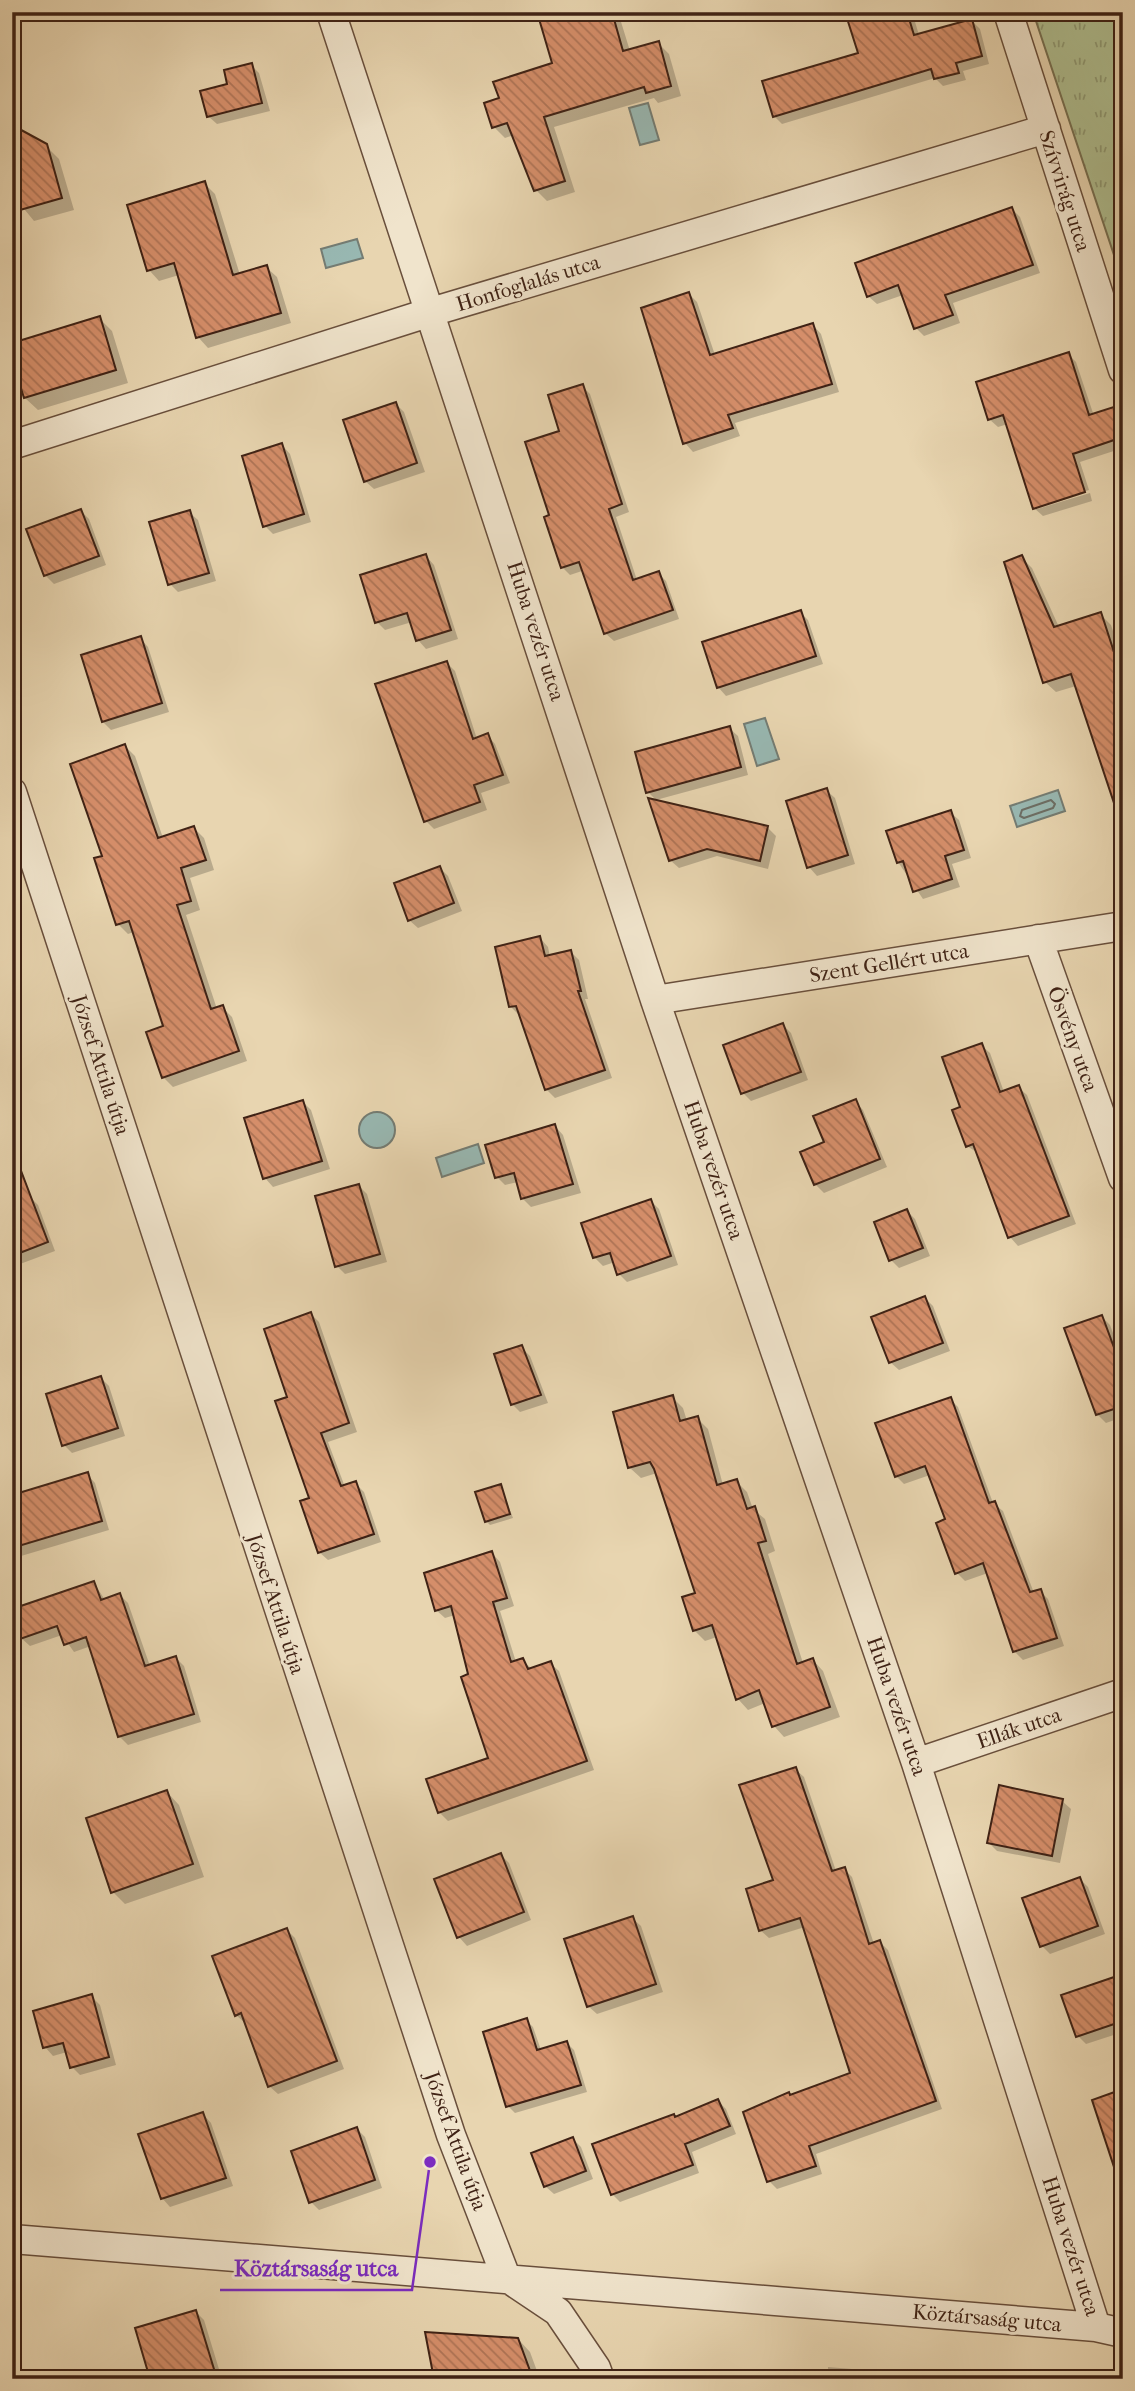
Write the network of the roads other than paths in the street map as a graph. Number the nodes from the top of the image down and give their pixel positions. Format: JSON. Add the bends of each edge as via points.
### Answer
{"nodes":[{"id":1,"x":331,"y":12,"type":"edge"},
{"id":2,"x":1008,"y":12,"type":"edge"},
{"id":3,"x":1046,"y":129,"type":"junction"},
{"id":4,"x":431,"y":312,"type":"junction"},
{"id":5,"x":1123,"y":370,"type":"edge"},
{"id":6,"x":12,"y":445,"type":"edge"},
{"id":7,"x":12,"y":792,"type":"edge"},
{"id":8,"x":1123,"y":926,"type":"edge"},
{"id":9,"x":1038,"y":939,"type":"junction"},
{"id":10,"x":656,"y":1000,"type":"junction"},
{"id":11,"x":1123,"y":1178,"type":"edge"},
{"id":12,"x":1123,"y":1693,"type":"edge"},
{"id":13,"x":916,"y":1763,"type":"junction"},
{"id":14,"x":12,"y":2239,"type":"edge"},
{"id":15,"x":506,"y":2277,"type":"junction"},
{"id":16,"x":1110,"y":2330,"type":"edge"},
{"id":17,"x":600,"y":2379,"type":"edge"}],
"edges":[{"from":1,"to":4,"type":"street","name":"Huba vezér utca"},
{"from":2,"to":3,"type":"street","name":"Szívvirág utca"},
{"from":3,"to":4,"type":"street","name":"Honfoglalás utca"},
{"from":3,"to":5,"type":"street","name":"Szívvirág utca"},
{"from":4,"to":6,"type":"street","name":"Honfoglalás utca"},
{"from":4,"to":10,"type":"street","name":"Huba vezér utca"},
{"from":7,"to":15,"type":"street","name":"József Attila útja","via":[[447,2122]]},
{"from":8,"to":9,"type":"street","name":"Szent Gellért utca"},
{"from":9,"to":10,"type":"street","name":"Szent Gellért utca"},
{"from":9,"to":11,"type":"street","name":"Ösvény utca"},
{"from":10,"to":13,"type":"street","name":"Huba vezér utca"},
{"from":12,"to":13,"type":"street","name":"Ellák utca"},
{"from":13,"to":16,"type":"street","name":"Huba vezér utca"},
{"from":14,"to":15,"type":"street","name":"Köztársaság utca"},
{"from":15,"to":16,"type":"street","name":"Köztársaság utca"},
{"from":15,"to":17,"type":"street","via":[[558,2312]]}]}
